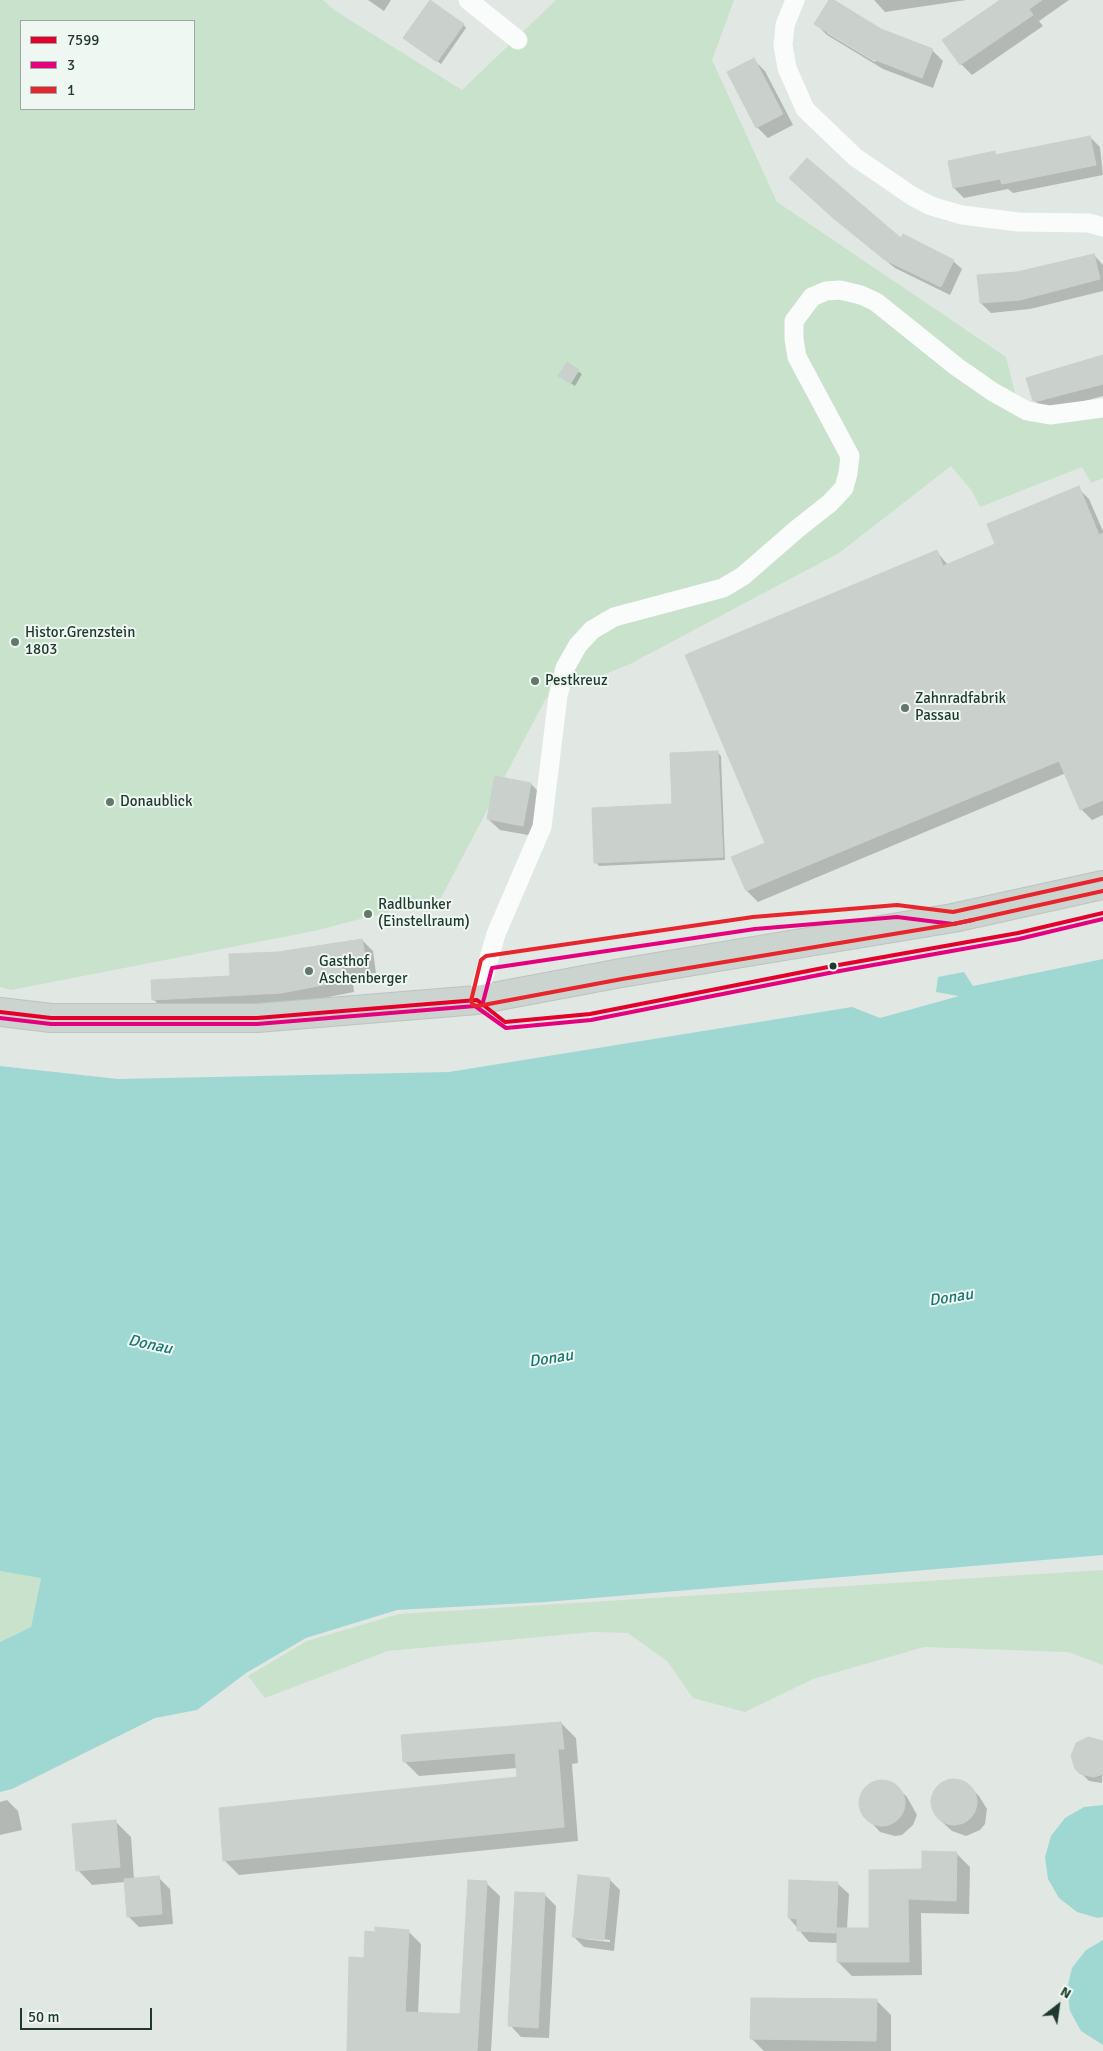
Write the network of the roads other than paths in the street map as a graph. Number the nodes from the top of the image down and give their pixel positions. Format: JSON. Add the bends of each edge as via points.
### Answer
{"nodes":[{"id":1,"x":468,"y":0,"type":"edge"},
{"id":2,"x":795,"y":0,"type":"edge"},
{"id":3,"x":518,"y":40,"type":"dead end"},
{"id":4,"x":1103,"y":227,"type":"edge"},
{"id":5,"x":1103,"y":408,"type":"edge"},
{"id":6,"x":1103,"y":885,"type":"edge"},
{"id":7,"x":477,"y":1000,"type":"junction"},
{"id":8,"x":0,"y":1012,"type":"edge"}],
"edges":[{"from":1,"to":3,"type":"street"},
{"from":2,"to":4,"type":"street","via":[[785,25],[787,68],[806,109],[855,157],[912,196],[931,206],[962,215],[1018,222],[1089,223]]},
{"from":5,"to":7,"type":"street","via":[[1050,416],[1027,411],[992,392],[957,367],[876,302],[840,290],[812,297],[794,321],[797,357],[850,456],[844,488],[737,580],[723,588],[614,617],[592,630],[578,646],[565,668],[558,696],[542,826],[496,934]]},
{"from":6,"to":7,"type":"main road","via":[[953,918]]},
{"from":7,"to":8,"type":"main road","via":[[257,1018],[51,1018]]}]}
